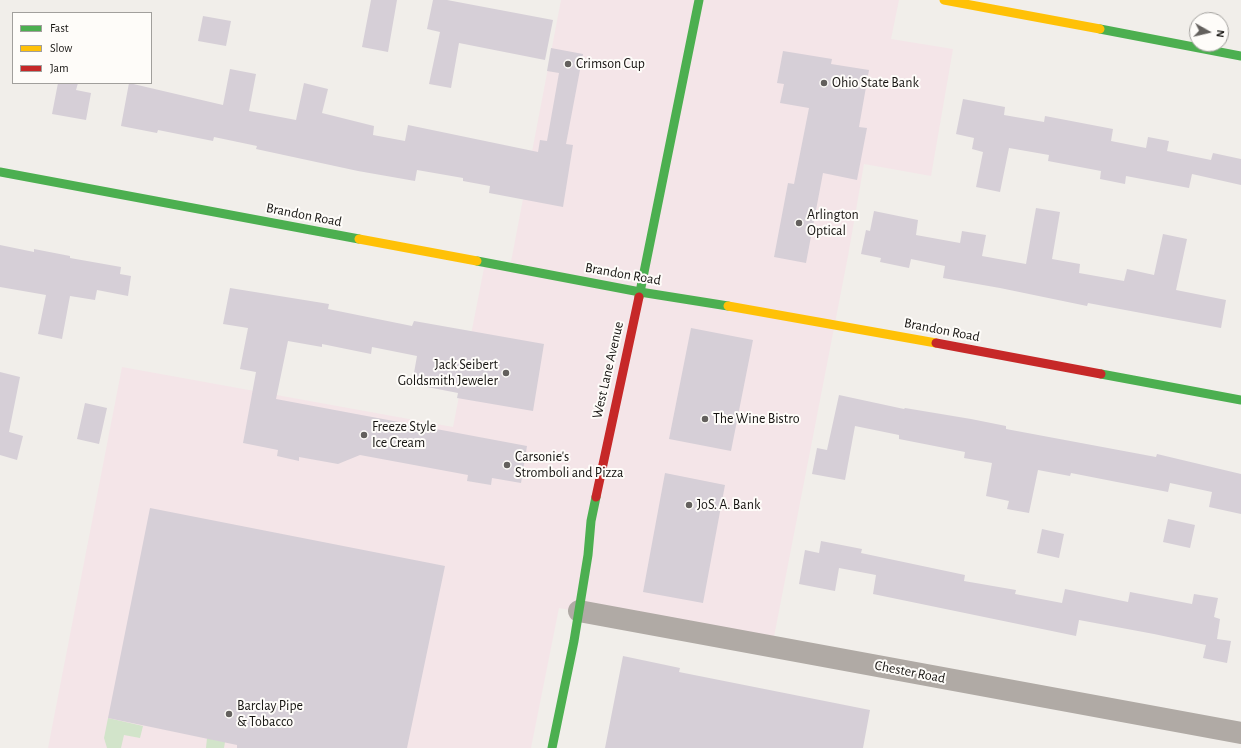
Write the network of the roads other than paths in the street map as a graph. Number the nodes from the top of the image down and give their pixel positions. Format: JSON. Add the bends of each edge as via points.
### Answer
{"nodes":[{"id":1,"x":699,"y":0,"type":"edge"},
{"id":2,"x":944,"y":0,"type":"edge"},
{"id":3,"x":1241,"y":56,"type":"edge"},
{"id":4,"x":0,"y":172,"type":"edge"},
{"id":5,"x":640,"y":292,"type":"junction"},
{"id":6,"x":1241,"y":400,"type":"edge"},
{"id":7,"x":579,"y":611,"type":"junction"},
{"id":8,"x":1241,"y":733,"type":"edge"},
{"id":9,"x":552,"y":748,"type":"edge"}],
"edges":[{"from":1,"to":5,"type":"street","name":"West Lane Avenue"},
{"from":2,"to":3,"type":"street"},
{"from":4,"to":5,"type":"street","name":"Brandon Road"},
{"from":5,"to":6,"type":"street","name":"Brandon Road","via":[[800,318]]},
{"from":5,"to":7,"type":"street","name":"West Lane Avenue","via":[[591,521]]},
{"from":7,"to":8,"type":"street","name":"Chester Road"},
{"from":7,"to":9,"type":"street","name":"West Lane Avenue"}]}
